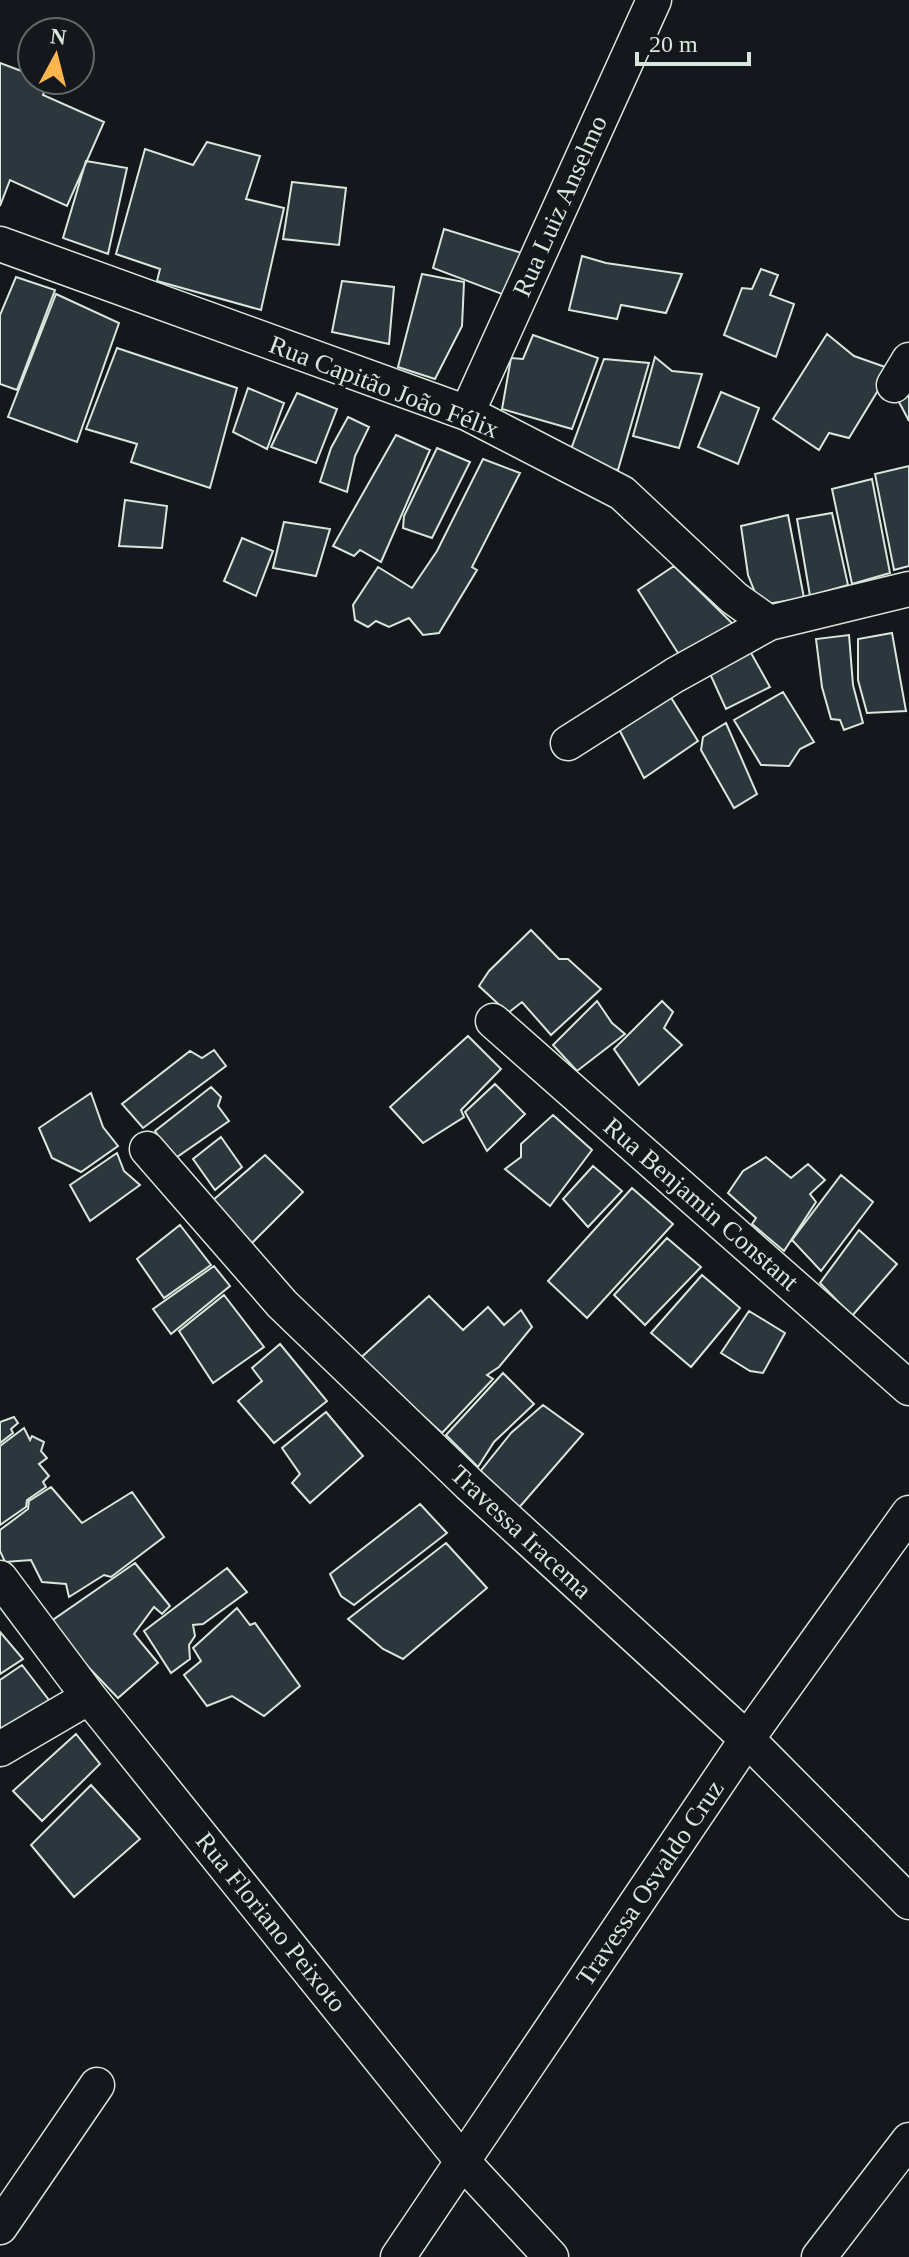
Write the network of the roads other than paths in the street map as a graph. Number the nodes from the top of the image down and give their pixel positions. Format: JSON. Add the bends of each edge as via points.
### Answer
{"nodes":[{"id":1,"x":654,"y":0,"type":"edge"},
{"id":2,"x":0,"y":244,"type":"edge"},
{"id":3,"x":467,"y":413,"type":"junction"},
{"id":4,"x":909,"y":589,"type":"edge"},
{"id":5,"x":769,"y":623,"type":"junction"},
{"id":6,"x":568,"y":743,"type":"dead end"},
{"id":7,"x":493,"y":1021,"type":"dead end"},
{"id":8,"x":147,"y":1149,"type":"dead end"},
{"id":9,"x":909,"y":1388,"type":"edge"},
{"id":10,"x":909,"y":1513,"type":"edge"},
{"id":11,"x":0,"y":1578,"type":"edge"},
{"id":12,"x":89,"y":1697,"type":"junction"},
{"id":13,"x":747,"y":1739,"type":"junction"},
{"id":14,"x":0,"y":1749,"type":"edge"},
{"id":15,"x":909,"y":1902,"type":"edge"},
{"id":16,"x":97,"y":2085,"type":"dead end"},
{"id":17,"x":909,"y":2140,"type":"edge"},
{"id":18,"x":464,"y":2163,"type":"junction"},
{"id":19,"x":0,"y":2227,"type":"edge"},
{"id":20,"x":398,"y":2257,"type":"edge"},
{"id":21,"x":551,"y":2257,"type":"edge"},
{"id":22,"x":819,"y":2257,"type":"edge"}],
"edges":[{"from":1,"to":3,"type":"street","name":"Rua Luiz Anselmo"},
{"from":2,"to":3,"type":"street","name":"Rua Capitão João Félix"},
{"from":3,"to":5,"type":"street","name":"Rua Capitão João Félix","via":[[622,493],[734,598]]},
{"from":4,"to":5,"type":"street"},
{"from":5,"to":6,"type":"street"},
{"from":7,"to":9,"type":"street","name":"Rua Benjamin Constant"},
{"from":8,"to":13,"type":"street","name":"Travessa Iracema","via":[[282,1304]]},
{"from":10,"to":13,"type":"street","name":"Travessa Osvaldo Cruz"},
{"from":11,"to":12,"type":"street","name":"Rua Floriano Peixoto"},
{"from":12,"to":14,"type":"street"},
{"from":12,"to":18,"type":"street","name":"Rua Floriano Peixoto"},
{"from":13,"to":15,"type":"street","name":"Travessa Iracema"},
{"from":13,"to":18,"type":"street","name":"Travessa Osvaldo Cruz"},
{"from":16,"to":19,"type":"street"},
{"from":17,"to":22,"type":"street"},
{"from":18,"to":20,"type":"street","name":"Travessa Osvaldo Cruz"},
{"from":18,"to":21,"type":"street","name":"Rua Floriano Peixoto"}]}
